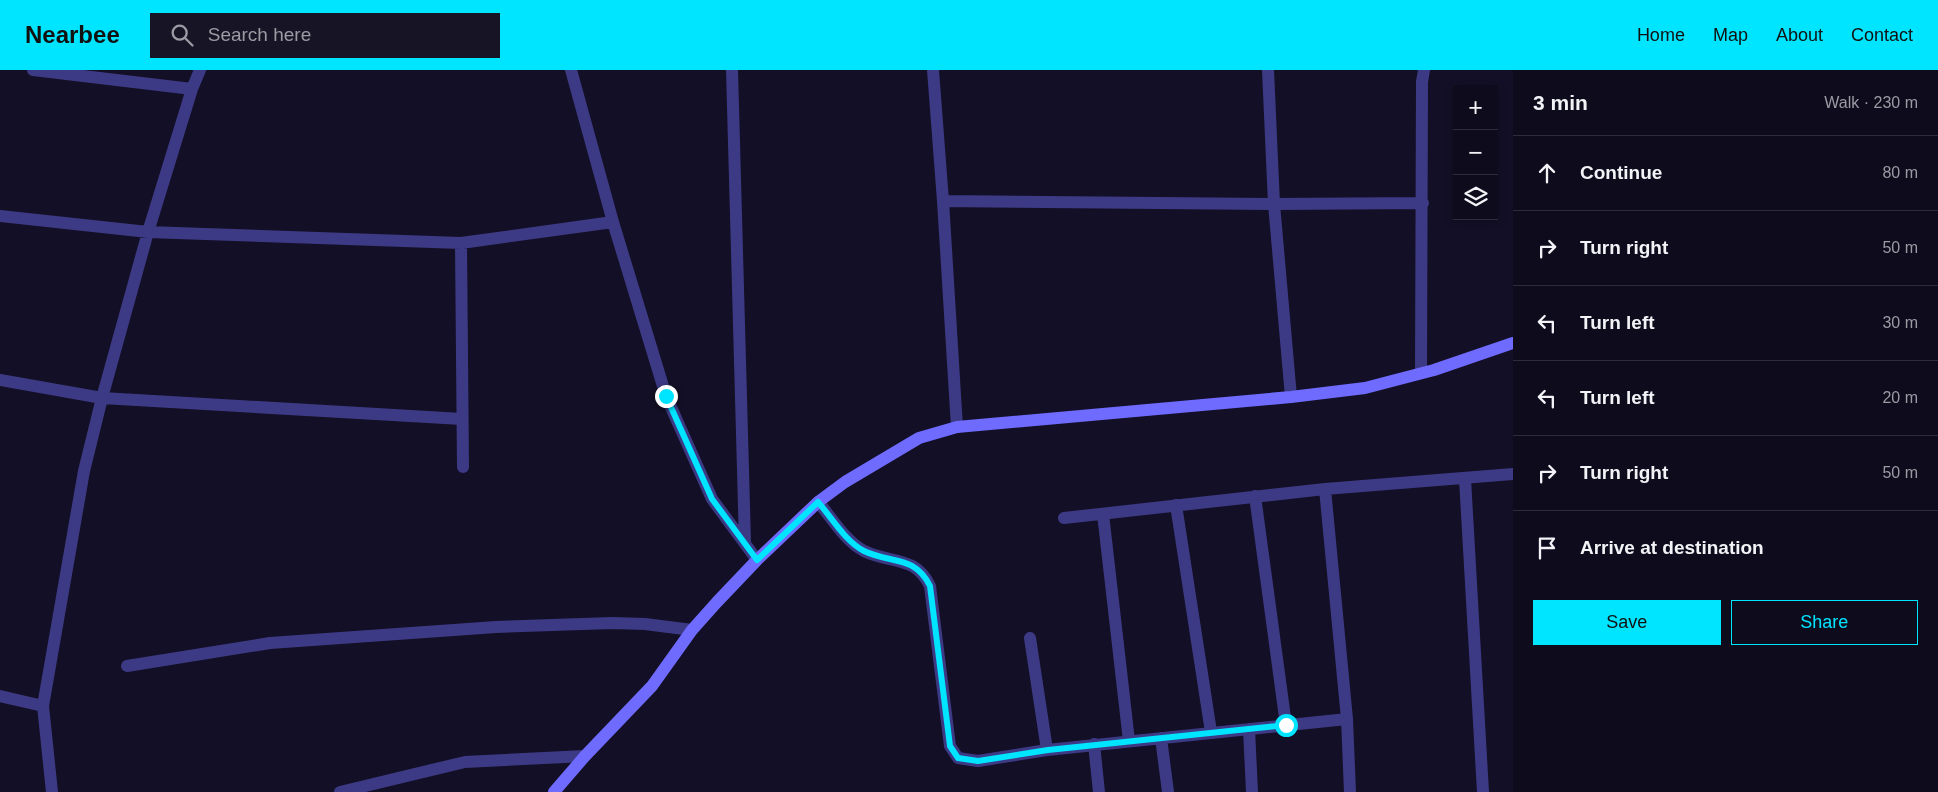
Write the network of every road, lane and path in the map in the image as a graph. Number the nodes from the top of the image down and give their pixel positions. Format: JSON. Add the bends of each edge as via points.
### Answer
{"nodes":[{"id":1,"x":33,"y":70,"type":"edge"},
{"id":2,"x":200,"y":70,"type":"edge"},
{"id":3,"x":571,"y":70,"type":"edge"},
{"id":4,"x":732,"y":70,"type":"edge"},
{"id":5,"x":933,"y":70,"type":"edge"},
{"id":6,"x":1268,"y":70,"type":"edge"},
{"id":7,"x":1424,"y":70,"type":"edge"},
{"id":8,"x":192,"y":89,"type":"junction"},
{"id":9,"x":943,"y":201,"type":"junction"},
{"id":10,"x":1423,"y":203,"type":"junction"},
{"id":11,"x":1274,"y":204,"type":"junction"},
{"id":12,"x":0,"y":216,"type":"edge"},
{"id":13,"x":613,"y":222,"type":"junction"},
{"id":14,"x":148,"y":232,"type":"junction"},
{"id":15,"x":460,"y":244,"type":"junction"},
{"id":16,"x":1513,"y":343,"type":"edge"},
{"id":17,"x":1421,"y":373,"type":"junction"},
{"id":18,"x":0,"y":380,"type":"edge"},
{"id":19,"x":102,"y":398,"type":"junction"},
{"id":20,"x":1290,"y":398,"type":"junction"},
{"id":21,"x":462,"y":419,"type":"junction"},
{"id":22,"x":957,"y":427,"type":"junction"},
{"id":23,"x":463,"y":467,"type":"dead end"},
{"id":24,"x":1513,"y":474,"type":"edge"},
{"id":25,"x":1465,"y":479,"type":"junction"},
{"id":26,"x":1325,"y":489,"type":"junction"},
{"id":27,"x":1255,"y":496,"type":"junction"},
{"id":28,"x":818,"y":502,"type":"junction"},
{"id":29,"x":1176,"y":505,"type":"junction"},
{"id":30,"x":1103,"y":514,"type":"junction"},
{"id":31,"x":1064,"y":518,"type":"dead end"},
{"id":32,"x":745,"y":543,"type":"junction"},
{"id":33,"x":757,"y":560,"type":"junction"},
{"id":34,"x":692,"y":630,"type":"junction"},
{"id":35,"x":1030,"y":638,"type":"dead end"},
{"id":36,"x":127,"y":666,"type":"dead end"},
{"id":37,"x":0,"y":696,"type":"edge"},
{"id":38,"x":43,"y":706,"type":"junction"},
{"id":39,"x":1347,"y":718,"type":"junction"},
{"id":40,"x":1286,"y":725,"type":"junction"},
{"id":41,"x":1249,"y":729,"type":"junction"},
{"id":42,"x":1211,"y":732,"type":"junction"},
{"id":43,"x":1161,"y":738,"type":"junction"},
{"id":44,"x":1129,"y":741,"type":"junction"},
{"id":45,"x":1094,"y":744,"type":"junction"},
{"id":46,"x":1048,"y":750,"type":"junction"},
{"id":47,"x":585,"y":756,"type":"junction"},
{"id":48,"x":52,"y":792,"type":"edge"},
{"id":49,"x":340,"y":792,"type":"edge"},
{"id":50,"x":554,"y":792,"type":"edge"},
{"id":51,"x":1099,"y":792,"type":"edge"},
{"id":52,"x":1168,"y":792,"type":"edge"},
{"id":53,"x":1252,"y":792,"type":"edge"},
{"id":54,"x":1350,"y":792,"type":"edge"},
{"id":55,"x":1483,"y":792,"type":"edge"}],
"edges":[{"from":1,"to":8,"type":"street"},
{"from":2,"to":8,"type":"street"},
{"from":3,"to":13,"type":"street"},
{"from":4,"to":32,"type":"street"},
{"from":5,"to":9,"type":"street"},
{"from":6,"to":11,"type":"street"},
{"from":7,"to":10,"type":"street"},
{"from":8,"to":14,"type":"street"},
{"from":9,"to":11,"type":"street"},
{"from":9,"to":22,"type":"street"},
{"from":10,"to":11,"type":"street"},
{"from":10,"to":17,"type":"street"},
{"from":11,"to":20,"type":"street"},
{"from":12,"to":14,"type":"street"},
{"from":13,"to":15,"type":"street"},
{"from":13,"to":32,"type":"street","via":[[666,396],[712,499]]},
{"from":14,"to":15,"type":"street"},
{"from":14,"to":19,"type":"street"},
{"from":15,"to":21,"type":"street"},
{"from":16,"to":17,"type":"main road"},
{"from":17,"to":20,"type":"main road","via":[[1365,388]]},
{"from":18,"to":19,"type":"street"},
{"from":19,"to":21,"type":"street"},
{"from":19,"to":38,"type":"street","via":[[84,471]]},
{"from":20,"to":22,"type":"main road"},
{"from":21,"to":23,"type":"street"},
{"from":22,"to":28,"type":"main road","via":[[919,438]]},
{"from":24,"to":25,"type":"street"},
{"from":25,"to":26,"type":"street"},
{"from":25,"to":55,"type":"street"},
{"from":26,"to":27,"type":"street"},
{"from":26,"to":39,"type":"street"},
{"from":27,"to":29,"type":"street"},
{"from":27,"to":40,"type":"street"},
{"from":28,"to":33,"type":"main road"},
{"from":28,"to":46,"type":"street","via":[[852,542],[865,551],[912,565],[924,574],[930,586],[950,746],[958,758],[978,761]]},
{"from":29,"to":30,"type":"street"},
{"from":29,"to":42,"type":"street"},
{"from":30,"to":31,"type":"street"},
{"from":30,"to":44,"type":"street"},
{"from":32,"to":33,"type":"street"},
{"from":33,"to":34,"type":"main road"},
{"from":34,"to":36,"type":"street","via":[[612,623],[496,628],[270,643]]},
{"from":34,"to":47,"type":"main road","via":[[652,686]]},
{"from":35,"to":46,"type":"street"},
{"from":37,"to":38,"type":"street"},
{"from":38,"to":48,"type":"street"},
{"from":39,"to":40,"type":"street"},
{"from":39,"to":54,"type":"street"},
{"from":40,"to":41,"type":"street"},
{"from":41,"to":42,"type":"street"},
{"from":41,"to":53,"type":"street"},
{"from":42,"to":43,"type":"street"},
{"from":43,"to":44,"type":"street"},
{"from":43,"to":52,"type":"street"},
{"from":44,"to":45,"type":"street"},
{"from":45,"to":46,"type":"street"},
{"from":45,"to":51,"type":"street"},
{"from":47,"to":49,"type":"street","via":[[465,762]]},
{"from":47,"to":50,"type":"main road"}]}
